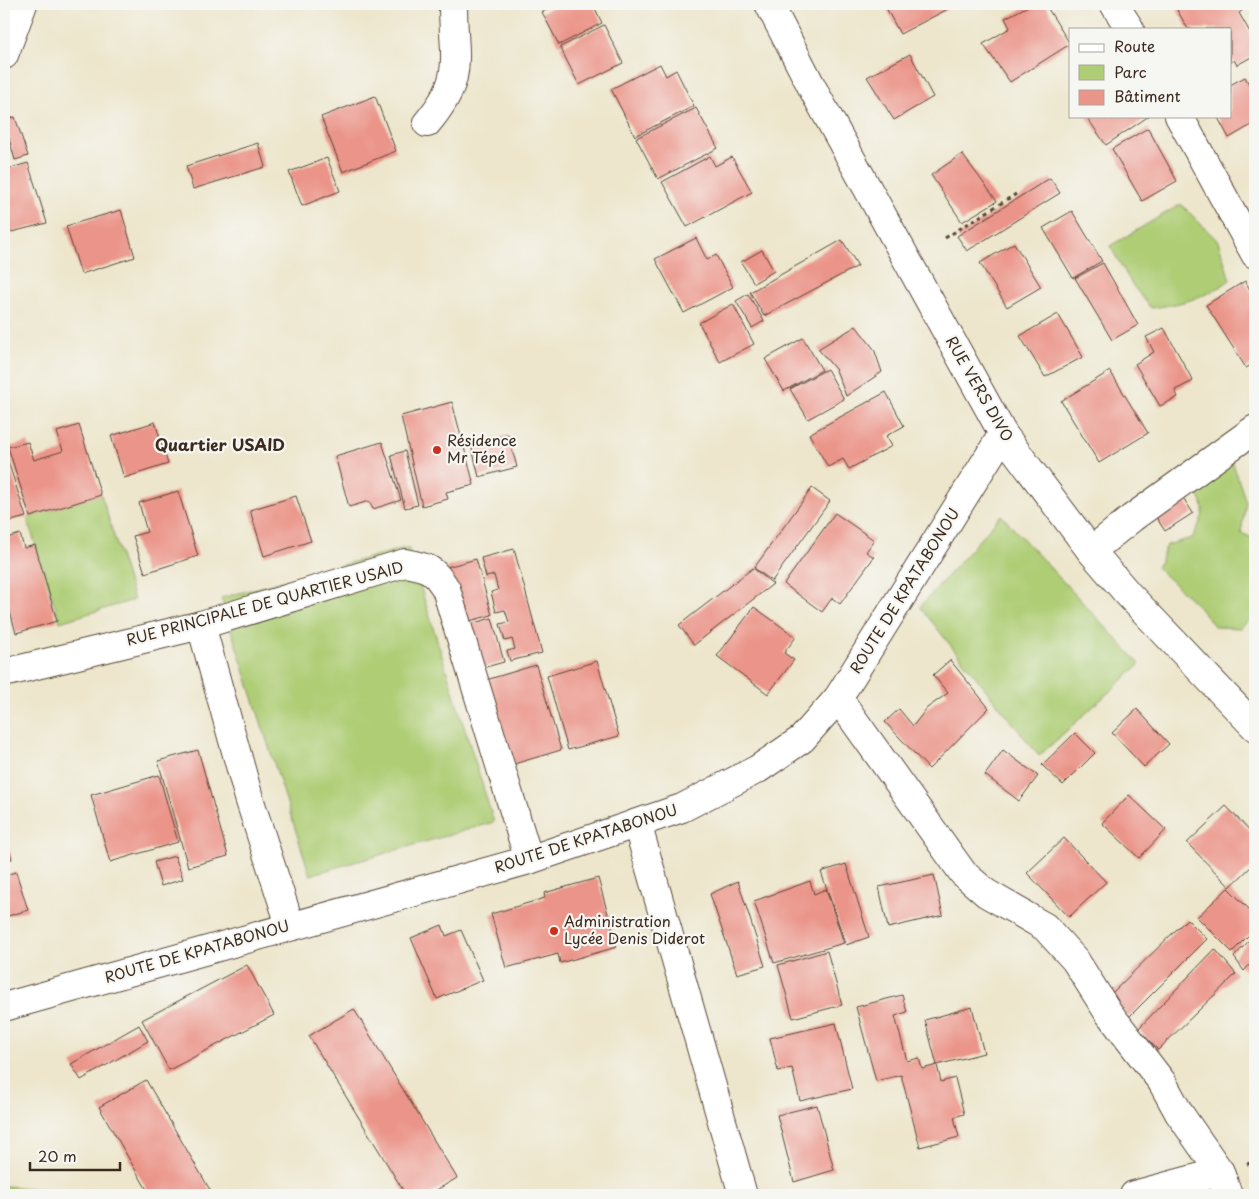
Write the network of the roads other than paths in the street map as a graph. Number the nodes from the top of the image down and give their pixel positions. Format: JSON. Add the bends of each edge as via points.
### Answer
{"nodes":[{"id":1,"x":23,"y":4,"type":"edge"},
{"id":2,"x":453,"y":4,"type":"edge"},
{"id":3,"x":769,"y":4,"type":"edge"},
{"id":4,"x":1114,"y":4,"type":"edge"},
{"id":5,"x":1129,"y":28,"type":"edge"},
{"id":6,"x":4,"y":55,"type":"edge"},
{"id":7,"x":1180,"y":118,"type":"edge"},
{"id":8,"x":427,"y":123,"type":"dead end"},
{"id":9,"x":1255,"y":254,"type":"edge"},
{"id":10,"x":1255,"y":429,"type":"edge"},
{"id":11,"x":1003,"y":434,"type":"junction"},
{"id":12,"x":1092,"y":551,"type":"junction"},
{"id":13,"x":201,"y":625,"type":"junction"},
{"id":14,"x":4,"y":673,"type":"edge"},
{"id":15,"x":838,"y":698,"type":"junction"},
{"id":16,"x":1255,"y":727,"type":"edge"},
{"id":17,"x":637,"y":823,"type":"junction"},
{"id":18,"x":529,"y":860,"type":"junction"},
{"id":19,"x":290,"y":925,"type":"junction"},
{"id":20,"x":4,"y":1007,"type":"edge"},
{"id":21,"x":1224,"y":1184,"type":"edge"},
{"id":22,"x":743,"y":1195,"type":"edge"},
{"id":23,"x":1134,"y":1195,"type":"edge"}],
"edges":[{"from":1,"to":6,"type":"street"},
{"from":2,"to":8,"type":"street","via":[[455,70],[451,90]]},
{"from":3,"to":11,"type":"street","name":"RUE VERS DIVO"},
{"from":4,"to":5,"type":"street"},
{"from":7,"to":9,"type":"street"},
{"from":10,"to":12,"type":"street"},
{"from":11,"to":12,"type":"street","name":"RUE VERS DIVO"},
{"from":11,"to":15,"type":"street","name":"ROUTE DE KPATABONOU"},
{"from":12,"to":16,"type":"street","name":"RUE VERS DIVO","via":[[1128,594]]},
{"from":13,"to":14,"type":"street","name":"RUE PRINCIPALE DE QUARTIER USAID"},
{"from":13,"to":18,"type":"street","name":"RUE PRINCIPALE DE QUARTIER USAID","via":[[405,563],[424,566],[437,574],[446,589]]},
{"from":13,"to":19,"type":"street","via":[[249,798]]},
{"from":15,"to":17,"type":"street","name":"ROUTE DE KPATABONOU","via":[[802,739],[758,769],[682,808]]},
{"from":15,"to":21,"type":"street","via":[[962,873],[986,893],[1045,927],[1076,960],[1108,1012],[1162,1082]]},
{"from":17,"to":18,"type":"street","name":"ROUTE DE KPATABONOU"},
{"from":17,"to":22,"type":"street"},
{"from":18,"to":19,"type":"street","name":"ROUTE DE KPATABONOU"},
{"from":19,"to":20,"type":"street","name":"ROUTE DE KPATABONOU"},
{"from":21,"to":23,"type":"street"}]}
